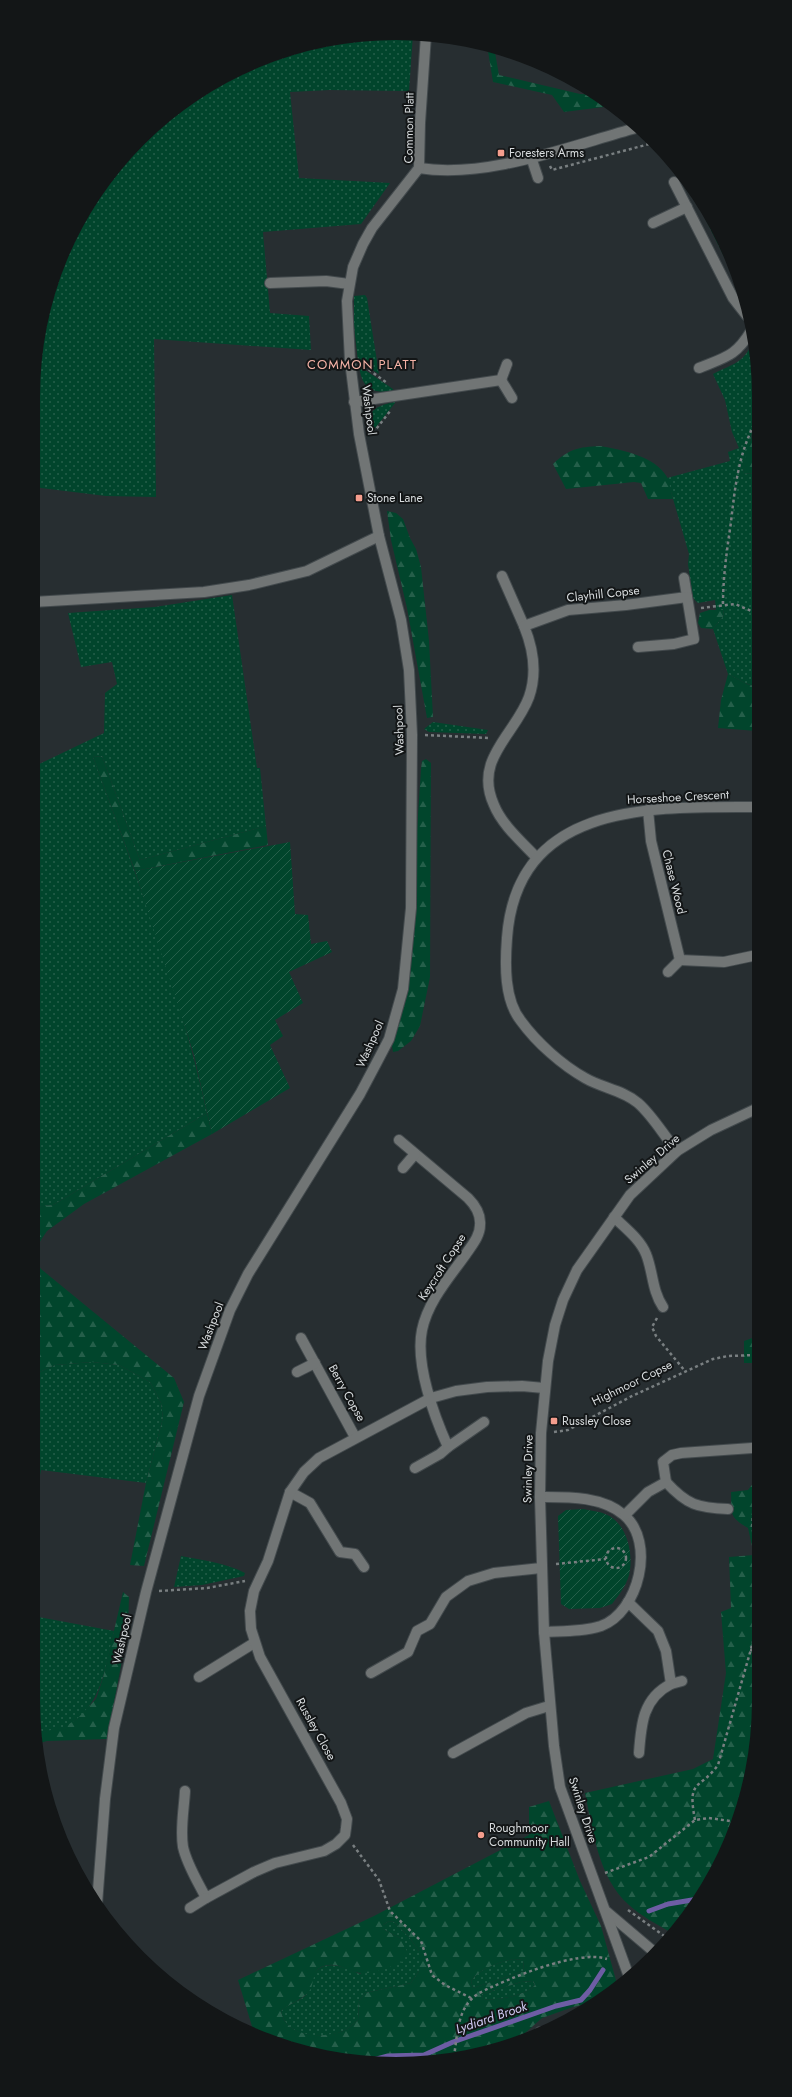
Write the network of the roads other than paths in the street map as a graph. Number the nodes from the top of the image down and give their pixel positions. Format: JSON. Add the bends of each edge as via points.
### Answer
{"nodes":[{"id":1,"x":426,"y":42,"type":"edge"},
{"id":2,"x":632,"y":129,"type":"edge"},
{"id":3,"x":531,"y":157,"type":"junction"},
{"id":4,"x":419,"y":168,"type":"junction"},
{"id":5,"x":538,"y":178,"type":"dead end"},
{"id":6,"x":674,"y":182,"type":"dead end"},
{"id":7,"x":687,"y":208,"type":"junction"},
{"id":8,"x":653,"y":223,"type":"dead end"},
{"id":9,"x":270,"y":283,"type":"dead end"},
{"id":10,"x":349,"y":284,"type":"junction"},
{"id":11,"x":741,"y":308,"type":"edge"},
{"id":12,"x":747,"y":338,"type":"edge"},
{"id":13,"x":506,"y":364,"type":"dead end"},
{"id":14,"x":699,"y":368,"type":"dead end"},
{"id":15,"x":501,"y":380,"type":"junction"},
{"id":16,"x":512,"y":398,"type":"dead end"},
{"id":17,"x":354,"y":402,"type":"junction"},
{"id":18,"x":379,"y":536,"type":"junction"},
{"id":19,"x":502,"y":576,"type":"dead end"},
{"id":20,"x":684,"y":578,"type":"dead end"},
{"id":21,"x":687,"y":597,"type":"junction"},
{"id":22,"x":40,"y":602,"type":"edge"},
{"id":23,"x":524,"y":626,"type":"junction"},
{"id":24,"x":638,"y":647,"type":"dead end"},
{"id":25,"x":752,"y":807,"type":"edge"},
{"id":26,"x":648,"y":810,"type":"junction"},
{"id":27,"x":536,"y":858,"type":"junction"},
{"id":28,"x":752,"y":956,"type":"edge"},
{"id":29,"x":680,"y":960,"type":"junction"},
{"id":30,"x":668,"y":972,"type":"dead end"},
{"id":31,"x":752,"y":1111,"type":"edge"},
{"id":32,"x":399,"y":1140,"type":"dead end"},
{"id":33,"x":677,"y":1151,"type":"junction"},
{"id":34,"x":415,"y":1154,"type":"junction"},
{"id":35,"x":403,"y":1168,"type":"dead end"},
{"id":36,"x":614,"y":1217,"type":"junction"},
{"id":37,"x":663,"y":1307,"type":"road end"},
{"id":38,"x":301,"y":1338,"type":"dead end"},
{"id":39,"x":315,"y":1363,"type":"junction"},
{"id":40,"x":297,"y":1372,"type":"dead end"},
{"id":41,"x":544,"y":1388,"type":"junction"},
{"id":42,"x":431,"y":1398,"type":"junction"},
{"id":43,"x":484,"y":1422,"type":"dead end"},
{"id":44,"x":356,"y":1437,"type":"junction"},
{"id":45,"x":448,"y":1447,"type":"junction"},
{"id":46,"x":752,"y":1448,"type":"dead end"},
{"id":47,"x":415,"y":1468,"type":"dead end"},
{"id":48,"x":666,"y":1482,"type":"junction"},
{"id":49,"x":290,"y":1492,"type":"junction"},
{"id":50,"x":540,"y":1497,"type":"junction"},
{"id":51,"x":728,"y":1509,"type":"dead end"},
{"id":52,"x":625,"y":1515,"type":"junction"},
{"id":53,"x":364,"y":1567,"type":"dead end"},
{"id":54,"x":541,"y":1568,"type":"junction"},
{"id":55,"x":628,"y":1602,"type":"junction"},
{"id":56,"x":544,"y":1632,"type":"junction"},
{"id":57,"x":254,"y":1643,"type":"junction"},
{"id":58,"x":371,"y":1673,"type":"dead end"},
{"id":59,"x":200,"y":1677,"type":"dead end"},
{"id":60,"x":682,"y":1681,"type":"dead end"},
{"id":61,"x":672,"y":1684,"type":"junction"},
{"id":62,"x":549,"y":1706,"type":"junction"},
{"id":63,"x":452,"y":1753,"type":"dead end"},
{"id":64,"x":640,"y":1753,"type":"dead end"},
{"id":65,"x":185,"y":1791,"type":"dead end"},
{"id":66,"x":98,"y":1895,"type":"edge"},
{"id":67,"x":206,"y":1898,"type":"junction"},
{"id":68,"x":190,"y":1908,"type":"dead end"},
{"id":69,"x":607,"y":1912,"type":"junction"},
{"id":70,"x":651,"y":1950,"type":"edge"},
{"id":71,"x":627,"y":1972,"type":"edge"}],
"edges":[{"from":1,"to":4,"type":"street","name":"Common Platt"},
{"from":2,"to":3,"type":"street","name":"Common Platt"},
{"from":3,"to":4,"type":"street","name":"Common Platt","via":[[471,170]]},
{"from":3,"to":5,"type":"street"},
{"from":4,"to":10,"type":"street","name":"Washpool","via":[[372,228],[358,254]]},
{"from":6,"to":7,"type":"street"},
{"from":7,"to":8,"type":"street"},
{"from":7,"to":11,"type":"street","via":[[733,298]]},
{"from":9,"to":10,"type":"street","via":[[326,281]]},
{"from":10,"to":17,"type":"street","name":"Washpool","via":[[347,301]]},
{"from":12,"to":14,"type":"street","via":[[740,349],[733,354]]},
{"from":13,"to":15,"type":"street"},
{"from":15,"to":16,"type":"street"},
{"from":15,"to":17,"type":"street"},
{"from":17,"to":18,"type":"street","name":"Washpool"},
{"from":18,"to":22,"type":"street","via":[[307,571],[249,585],[204,592]]},
{"from":18,"to":66,"type":"street","name":"Washpool","via":[[396,596],[406,647],[412,735],[411,908],[407,965],[398,1012],[389,1039],[360,1094],[248,1274],[230,1310],[199,1396],[146,1592],[114,1728]]},
{"from":19,"to":23,"type":"street"},
{"from":20,"to":21,"type":"street"},
{"from":21,"to":23,"type":"street","name":"Clayhill Copse","via":[[568,610]]},
{"from":21,"to":24,"type":"street","via":[[694,639],[674,644]]},
{"from":23,"to":27,"type":"street","via":[[532,653],[533,683],[525,705],[493,757],[490,771],[492,799],[498,812]]},
{"from":25,"to":26,"type":"street","name":"Horseshoe Crescent"},
{"from":26,"to":27,"type":"street","name":"Horseshoe Crescent","via":[[622,814],[576,829],[556,840]]},
{"from":26,"to":29,"type":"street","name":"Chase Wood","via":[[651,841]]},
{"from":27,"to":33,"type":"street","name":"Horseshoe Crescent","via":[[518,886],[508,918],[508,987],[515,1014],[538,1041],[575,1071],[638,1103]]},
{"from":28,"to":29,"type":"street","via":[[724,962]]},
{"from":29,"to":30,"type":"street"},
{"from":31,"to":33,"type":"street","name":"Swinley Drive","via":[[711,1130]]},
{"from":32,"to":34,"type":"street","name":"Keycroft Copse"},
{"from":33,"to":36,"type":"street","name":"Swinley Drive","via":[[630,1195]]},
{"from":34,"to":35,"type":"street"},
{"from":34,"to":42,"type":"street","name":"Keycroft Copse","via":[[468,1198],[476,1208],[480,1224],[475,1240],[437,1294],[424,1322],[421,1356]]},
{"from":36,"to":37,"type":"street","via":[[646,1253],[657,1296]]},
{"from":36,"to":41,"type":"street","name":"Swinley Drive","via":[[577,1270],[563,1300],[555,1325]]},
{"from":38,"to":39,"type":"street","name":"Berry Copse"},
{"from":39,"to":40,"type":"street","name":"Berry Copse"},
{"from":39,"to":44,"type":"street","name":"Berry Copse"},
{"from":41,"to":42,"type":"street","name":"Russley Close","via":[[487,1387],[456,1391]]},
{"from":41,"to":50,"type":"street","name":"Swinley Drive"},
{"from":42,"to":44,"type":"street","name":"Russley Close"},
{"from":42,"to":45,"type":"street","name":"Keycroft Copse","via":[[436,1421]]},
{"from":43,"to":45,"type":"street"},
{"from":44,"to":49,"type":"street","name":"Russley Close","via":[[319,1458],[304,1472]]},
{"from":45,"to":47,"type":"street"},
{"from":46,"to":48,"type":"street","via":[[672,1455],[662,1462]]},
{"from":48,"to":51,"type":"street","via":[[682,1499],[699,1506]]},
{"from":48,"to":52,"type":"street","via":[[648,1492]]},
{"from":49,"to":53,"type":"street","via":[[310,1503],[340,1552],[355,1554]]},
{"from":49,"to":57,"type":"street","name":"Russley Close","via":[[268,1561],[254,1592],[250,1611]]},
{"from":50,"to":52,"type":"street","via":[[592,1500]]},
{"from":50,"to":54,"type":"street","name":"Swinley Drive"},
{"from":52,"to":55,"type":"street","via":[[636,1532],[641,1555],[639,1579]]},
{"from":54,"to":56,"type":"street","name":"Swinley Drive"},
{"from":54,"to":58,"type":"street","via":[[494,1573],[468,1581],[446,1597],[430,1624],[417,1631],[408,1652]]},
{"from":55,"to":56,"type":"street","via":[[602,1626]]},
{"from":55,"to":61,"type":"street","via":[[658,1631],[666,1651]]},
{"from":56,"to":62,"type":"street","name":"Swinley Drive"},
{"from":57,"to":59,"type":"street"},
{"from":57,"to":67,"type":"street","name":"Russley Close","via":[[341,1803],[347,1819],[345,1835],[324,1851],[275,1863]]},
{"from":60,"to":61,"type":"street"},
{"from":61,"to":64,"type":"street","via":[[654,1694],[642,1719]]},
{"from":62,"to":63,"type":"street","via":[[526,1713]]},
{"from":62,"to":69,"type":"street","name":"Swinley Drive","via":[[560,1787]]},
{"from":65,"to":67,"type":"street","via":[[183,1847]]},
{"from":67,"to":68,"type":"street"},
{"from":69,"to":70,"type":"street","name":"Swinley Drive"},
{"from":69,"to":71,"type":"street","name":"Swinley Drive"}]}
